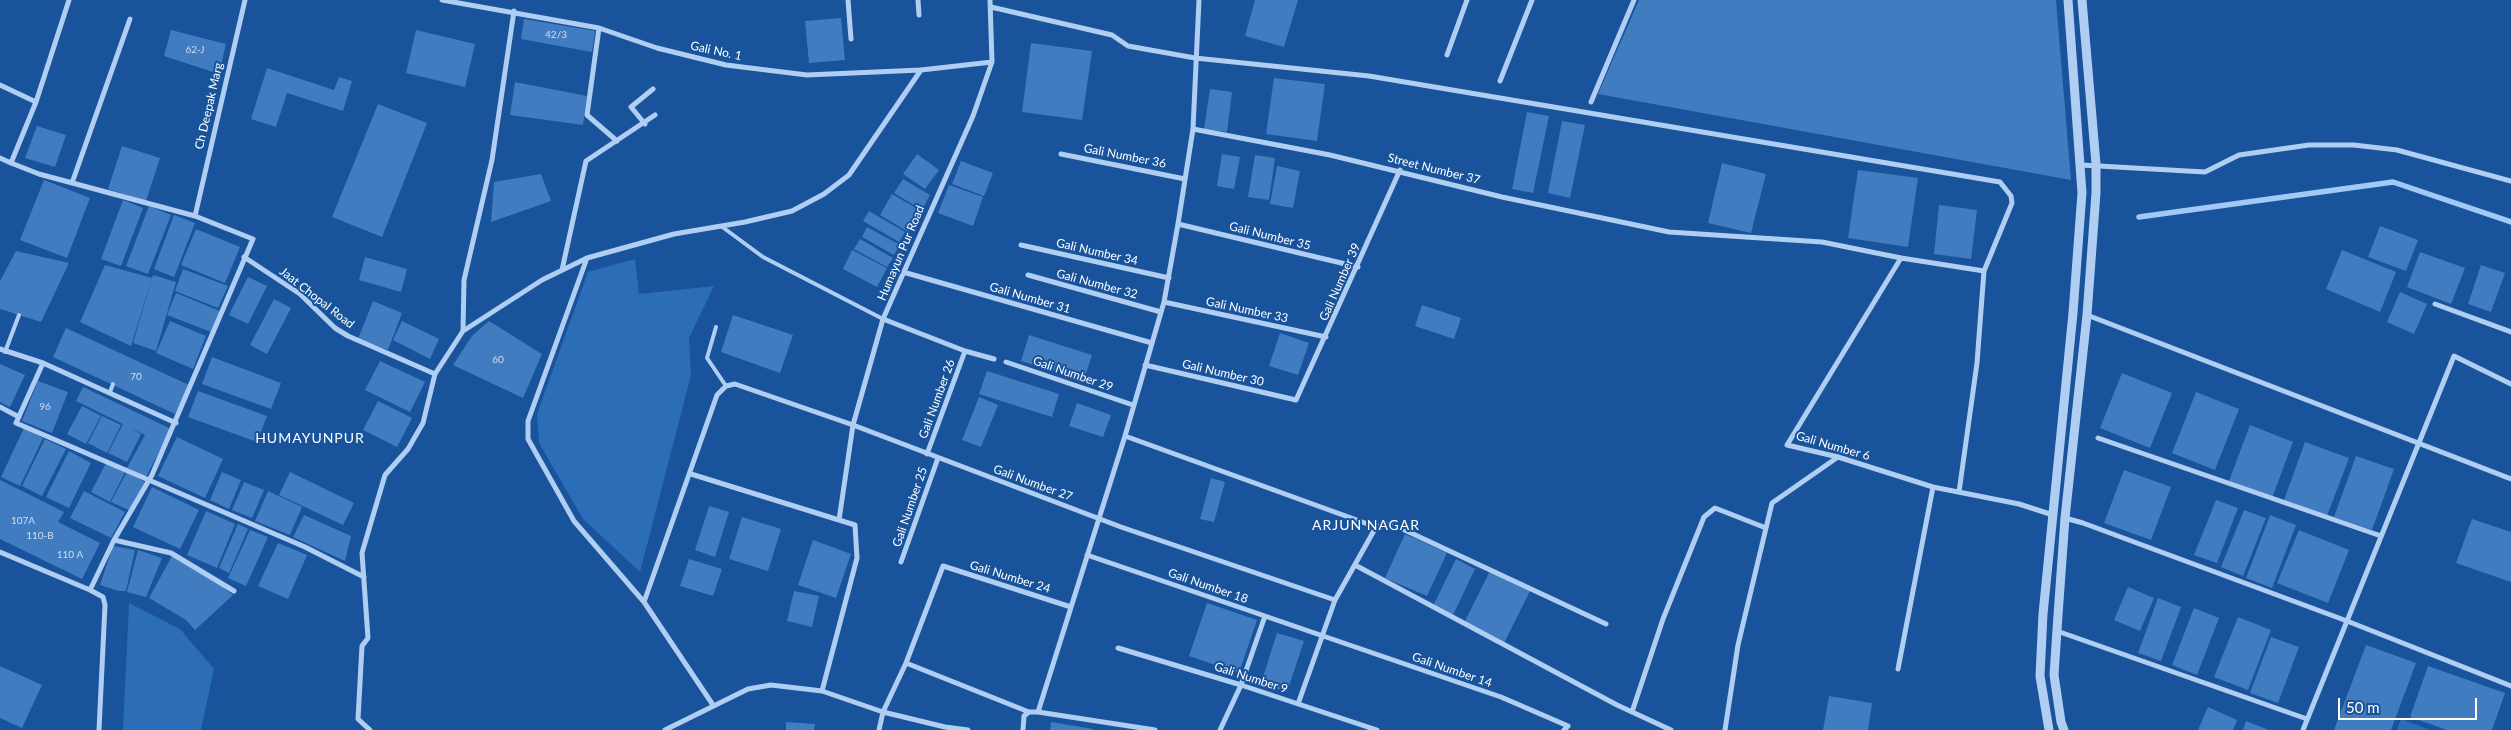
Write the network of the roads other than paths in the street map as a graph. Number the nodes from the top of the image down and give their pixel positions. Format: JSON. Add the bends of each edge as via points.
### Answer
{"nodes":[{"id":1,"x":69,"y":0,"type":"edge"},
{"id":2,"x":244,"y":0,"type":"edge"},
{"id":3,"x":442,"y":0,"type":"edge"},
{"id":4,"x":848,"y":0,"type":"edge"},
{"id":5,"x":918,"y":0,"type":"edge"},
{"id":6,"x":990,"y":0,"type":"edge"},
{"id":7,"x":1199,"y":0,"type":"edge"},
{"id":8,"x":1467,"y":0,"type":"edge"},
{"id":9,"x":1532,"y":0,"type":"edge"},
{"id":10,"x":1634,"y":0,"type":"edge"},
{"id":11,"x":2068,"y":0,"type":"edge"},
{"id":12,"x":2082,"y":0,"type":"edge"},
{"id":13,"x":991,"y":7,"type":"junction"},
{"id":14,"x":514,"y":11,"type":"junction"},
{"id":15,"x":919,"y":14,"type":"dead end"},
{"id":16,"x":130,"y":19,"type":"dead end"},
{"id":17,"x":599,"y":28,"type":"junction"},
{"id":18,"x":851,"y":39,"type":"dead end"},
{"id":19,"x":1448,"y":55,"type":"dead end"},
{"id":20,"x":1195,"y":58,"type":"junction"},
{"id":21,"x":992,"y":62,"type":"junction"},
{"id":22,"x":921,"y":70,"type":"junction"},
{"id":23,"x":1500,"y":81,"type":"dead end"},
{"id":24,"x":0,"y":85,"type":"edge"},
{"id":25,"x":653,"y":88,"type":"dead end"},
{"id":26,"x":36,"y":102,"type":"junction"},
{"id":27,"x":1591,"y":102,"type":"dead end"},
{"id":28,"x":656,"y":115,"type":"dead end"},
{"id":29,"x":645,"y":124,"type":"junction"},
{"id":30,"x":1193,"y":130,"type":"junction"},
{"id":31,"x":617,"y":141,"type":"junction"},
{"id":32,"x":1061,"y":154,"type":"dead end"},
{"id":33,"x":0,"y":158,"type":"edge"},
{"id":34,"x":11,"y":163,"type":"junction"},
{"id":35,"x":2096,"y":164,"type":"junction"},
{"id":36,"x":2081,"y":165,"type":"junction"},
{"id":37,"x":1400,"y":170,"type":"junction"},
{"id":38,"x":1185,"y":178,"type":"junction"},
{"id":39,"x":2511,"y":180,"type":"edge"},
{"id":40,"x":72,"y":183,"type":"junction"},
{"id":41,"x":195,"y":216,"type":"junction"},
{"id":42,"x":1178,"y":224,"type":"junction"},
{"id":43,"x":721,"y":226,"type":"junction"},
{"id":44,"x":1021,"y":245,"type":"dead end"},
{"id":45,"x":244,"y":257,"type":"junction"},
{"id":46,"x":587,"y":258,"type":"junction"},
{"id":47,"x":1901,"y":258,"type":"junction"},
{"id":48,"x":1358,"y":267,"type":"junction"},
{"id":49,"x":562,"y":270,"type":"junction"},
{"id":50,"x":1984,"y":271,"type":"junction"},
{"id":51,"x":903,"y":272,"type":"junction"},
{"id":52,"x":1028,"y":275,"type":"dead end"},
{"id":53,"x":1169,"y":278,"type":"junction"},
{"id":54,"x":1164,"y":302,"type":"junction"},
{"id":55,"x":2435,"y":304,"type":"dead end"},
{"id":56,"x":1161,"y":312,"type":"junction"},
{"id":57,"x":2087,"y":314,"type":"junction"},
{"id":58,"x":19,"y":315,"type":"dead end"},
{"id":59,"x":883,"y":319,"type":"junction"},
{"id":60,"x":716,"y":327,"type":"dead end"},
{"id":61,"x":463,"y":331,"type":"junction"},
{"id":62,"x":2511,"y":332,"type":"edge"},
{"id":63,"x":1326,"y":338,"type":"junction"},
{"id":64,"x":1152,"y":343,"type":"junction"},
{"id":65,"x":2,"y":350,"type":"edge"},
{"id":66,"x":965,"y":351,"type":"junction"},
{"id":67,"x":994,"y":359,"type":"dead end"},
{"id":68,"x":1006,"y":362,"type":"dead end"},
{"id":69,"x":43,"y":363,"type":"junction"},
{"id":70,"x":1145,"y":365,"type":"junction"},
{"id":71,"x":435,"y":374,"type":"junction"},
{"id":72,"x":113,"y":384,"type":"dead end"},
{"id":73,"x":2511,"y":384,"type":"edge"},
{"id":74,"x":726,"y":386,"type":"junction"},
{"id":75,"x":110,"y":392,"type":"junction"},
{"id":76,"x":1296,"y":400,"type":"joint"},
{"id":77,"x":1133,"y":405,"type":"junction"},
{"id":78,"x":0,"y":407,"type":"edge"},
{"id":79,"x":19,"y":417,"type":"junction"},
{"id":80,"x":176,"y":423,"type":"junction"},
{"id":81,"x":853,"y":425,"type":"junction"},
{"id":82,"x":1125,"y":436,"type":"junction"},
{"id":83,"x":2098,"y":438,"type":"dead end"},
{"id":84,"x":2419,"y":442,"type":"junction"},
{"id":85,"x":927,"y":454,"type":"junction"},
{"id":86,"x":1838,"y":457,"type":"junction"},
{"id":87,"x":938,"y":458,"type":"junction"},
{"id":88,"x":690,"y":474,"type":"junction"},
{"id":89,"x":2511,"y":479,"type":"edge"},
{"id":90,"x":150,"y":480,"type":"junction"},
{"id":91,"x":1933,"y":487,"type":"junction"},
{"id":92,"x":1959,"y":492,"type":"junction"},
{"id":93,"x":2053,"y":516,"type":"junction"},
{"id":94,"x":1099,"y":518,"type":"junction"},
{"id":95,"x":2065,"y":518,"type":"junction"},
{"id":96,"x":839,"y":520,"type":"junction"},
{"id":97,"x":1376,"y":527,"type":"junction"},
{"id":98,"x":1766,"y":528,"type":"junction"},
{"id":99,"x":2381,"y":536,"type":"junction"},
{"id":100,"x":114,"y":540,"type":"junction"},
{"id":101,"x":0,"y":552,"type":"edge"},
{"id":102,"x":1087,"y":555,"type":"junction"},
{"id":103,"x":901,"y":562,"type":"dead end"},
{"id":104,"x":1355,"y":565,"type":"junction"},
{"id":105,"x":364,"y":577,"type":"junction"},
{"id":106,"x":90,"y":590,"type":"junction"},
{"id":107,"x":234,"y":591,"type":"dead end"},
{"id":108,"x":1335,"y":600,"type":"junction"},
{"id":109,"x":644,"y":602,"type":"junction"},
{"id":110,"x":1071,"y":607,"type":"junction"},
{"id":111,"x":1265,"y":616,"type":"junction"},
{"id":112,"x":2347,"y":620,"type":"junction"},
{"id":113,"x":1606,"y":624,"type":"dead end"},
{"id":114,"x":2057,"y":631,"type":"junction"},
{"id":115,"x":1323,"y":636,"type":"junction"},
{"id":116,"x":1118,"y":648,"type":"dead end"},
{"id":117,"x":906,"y":663,"type":"junction"},
{"id":118,"x":1898,"y":669,"type":"dead end"},
{"id":119,"x":1241,"y":684,"type":"junction"},
{"id":120,"x":2511,"y":686,"type":"edge"},
{"id":121,"x":822,"y":691,"type":"junction"},
{"id":122,"x":1298,"y":704,"type":"junction"},
{"id":123,"x":713,"y":705,"type":"junction"},
{"id":124,"x":883,"y":712,"type":"junction"},
{"id":125,"x":1029,"y":712,"type":"junction"},
{"id":126,"x":1038,"y":712,"type":"junction"},
{"id":127,"x":1632,"y":712,"type":"junction"},
{"id":128,"x":2307,"y":719,"type":"junction"},
{"id":129,"x":1140,"y":728,"type":"edge"},
{"id":130,"x":99,"y":730,"type":"edge"},
{"id":131,"x":370,"y":730,"type":"edge"},
{"id":132,"x":665,"y":730,"type":"edge"},
{"id":133,"x":880,"y":730,"type":"edge"},
{"id":134,"x":968,"y":730,"type":"edge"},
{"id":135,"x":1023,"y":730,"type":"edge"},
{"id":136,"x":1155,"y":730,"type":"edge"},
{"id":137,"x":1220,"y":730,"type":"edge"},
{"id":138,"x":1377,"y":730,"type":"edge"},
{"id":139,"x":1564,"y":730,"type":"edge"},
{"id":140,"x":1671,"y":730,"type":"edge"},
{"id":141,"x":1725,"y":730,"type":"edge"},
{"id":142,"x":2049,"y":730,"type":"edge"},
{"id":143,"x":2064,"y":730,"type":"edge"},
{"id":144,"x":2303,"y":730,"type":"edge"}],
"edges":[{"from":1,"to":26,"type":"street"},
{"from":2,"to":41,"type":"street","name":"Ch Deepak Marg"},
{"from":3,"to":14,"type":"street","name":"Gali No. 1"},
{"from":4,"to":18,"type":"street"},
{"from":5,"to":15,"type":"street"},
{"from":6,"to":13,"type":"street","name":"Humayun Pur Road"},
{"from":7,"to":20,"type":"street"},
{"from":8,"to":19,"type":"street"},
{"from":9,"to":23,"type":"street"},
{"from":10,"to":27,"type":"street"},
{"from":11,"to":36,"type":"street"},
{"from":12,"to":35,"type":"street"},
{"from":13,"to":20,"type":"street","via":[[1112,34],[1128,46]]},
{"from":13,"to":21,"type":"street","name":"Humayun Pur Road"},
{"from":14,"to":17,"type":"street","name":"Gali No. 1"},
{"from":14,"to":61,"type":"street","via":[[492,160],[464,280]]},
{"from":16,"to":40,"type":"street"},
{"from":17,"to":22,"type":"street","name":"Gali No. 1","via":[[657,48],[726,65],[807,75]]},
{"from":17,"to":31,"type":"street","via":[[587,115]]},
{"from":20,"to":30,"type":"street"},
{"from":20,"to":50,"type":"street","via":[[1370,76],[2000,182],[2011,196],[2012,203]]},
{"from":21,"to":22,"type":"street","name":"Gali No. 1"},
{"from":21,"to":51,"type":"street","name":"Humayun Pur Road","via":[[973,116]]},
{"from":22,"to":43,"type":"street","via":[[850,175],[792,211]]},
{"from":24,"to":26,"type":"street"},
{"from":25,"to":29,"type":"street","via":[[631,107]]},
{"from":26,"to":34,"type":"street"},
{"from":28,"to":29,"type":"street"},
{"from":29,"to":31,"type":"street"},
{"from":30,"to":37,"type":"street","name":"Street Number 37"},
{"from":30,"to":38,"type":"street"},
{"from":31,"to":49,"type":"street","via":[[586,162]]},
{"from":32,"to":38,"type":"street","name":"Gali Number 36"},
{"from":33,"to":34,"type":"street"},
{"from":34,"to":40,"type":"street"},
{"from":35,"to":36,"type":"street"},
{"from":35,"to":39,"type":"street","via":[[2205,172],[2239,154],[2309,145],[2354,144],[2397,150]]},
{"from":35,"to":57,"type":"street"},
{"from":36,"to":93,"type":"street","via":[[2078,259]]},
{"from":37,"to":47,"type":"street","name":"Street Number 37","via":[[1512,199],[1669,232],[1822,242]]},
{"from":37,"to":48,"type":"street","name":"Gali Number 39"},
{"from":38,"to":42,"type":"street"},
{"from":40,"to":41,"type":"street"},
{"from":41,"to":45,"type":"street","via":[[253,239]]},
{"from":42,"to":48,"type":"street","name":"Gali Number 35"},
{"from":42,"to":53,"type":"street"},
{"from":43,"to":46,"type":"street","via":[[674,234]]},
{"from":43,"to":59,"type":"lane","via":[[762,257]]},
{"from":44,"to":53,"type":"street","name":"Gali Number 34"},
{"from":45,"to":71,"type":"street","name":"Jaat Chopal Road","via":[[300,294],[341,332]]},
{"from":45,"to":80,"type":"street"},
{"from":46,"to":49,"type":"street"},
{"from":46,"to":109,"type":"street","via":[[528,421],[528,439],[574,522]]},
{"from":47,"to":50,"type":"street","name":"Street Number 37"},
{"from":47,"to":86,"type":"street","name":"Gali Number 6","via":[[1787,444]]},
{"from":48,"to":63,"type":"street","name":"Gali Number 39"},
{"from":49,"to":61,"type":"street"},
{"from":50,"to":92,"type":"street","via":[[1977,363]]},
{"from":51,"to":59,"type":"street","name":"Humayun Pur Road"},
{"from":51,"to":64,"type":"street","name":"Gali Number 31"},
{"from":52,"to":56,"type":"street","name":"Gali Number 32"},
{"from":53,"to":54,"type":"street"},
{"from":54,"to":56,"type":"street"},
{"from":54,"to":63,"type":"street","name":"Gali Number 33"},
{"from":55,"to":62,"type":"street"},
{"from":56,"to":64,"type":"street"},
{"from":57,"to":84,"type":"street"},
{"from":57,"to":95,"type":"street"},
{"from":58,"to":65,"type":"lane"},
{"from":59,"to":66,"type":"street","name":"Gali Number 26"},
{"from":59,"to":81,"type":"street","name":"Humayun Pur Road"},
{"from":60,"to":74,"type":"lane","via":[[707,358]]},
{"from":61,"to":71,"type":"street"},
{"from":63,"to":76,"type":"street","name":"Gali Number 39"},
{"from":64,"to":70,"type":"street"},
{"from":65,"to":69,"type":"street"},
{"from":66,"to":67,"type":"street","name":"Gali Number 26"},
{"from":66,"to":85,"type":"street","name":"Gali Number 26"},
{"from":68,"to":77,"type":"street","name":"Gali Number 29"},
{"from":69,"to":75,"type":"street"},
{"from":69,"to":79,"type":"street"},
{"from":70,"to":76,"type":"street","name":"Gali Number 30"},
{"from":70,"to":77,"type":"street"},
{"from":71,"to":105,"type":"street","via":[[423,423],[408,449],[385,475],[362,554]]},
{"from":72,"to":75,"type":"lane"},
{"from":73,"to":84,"type":"street","via":[[2454,356]]},
{"from":74,"to":81,"type":"street","name":"Gali Number 27","via":[[735,384]]},
{"from":74,"to":88,"type":"street","via":[[717,395]]},
{"from":75,"to":80,"type":"street"},
{"from":77,"to":82,"type":"street"},
{"from":78,"to":79,"type":"street"},
{"from":79,"to":90,"type":"street","via":[[16,423]]},
{"from":80,"to":90,"type":"street"},
{"from":81,"to":85,"type":"street","name":"Gali Number 27"},
{"from":81,"to":96,"type":"street","name":"Humayun Pur Road"},
{"from":82,"to":94,"type":"street"},
{"from":82,"to":97,"type":"street"},
{"from":83,"to":99,"type":"street"},
{"from":84,"to":89,"type":"street"},
{"from":84,"to":99,"type":"street"},
{"from":85,"to":87,"type":"street","name":"Gali Number 27"},
{"from":86,"to":91,"type":"street","name":"Gali Number 6"},
{"from":86,"to":98,"type":"street","via":[[1772,503]]},
{"from":87,"to":94,"type":"street","name":"Gali Number 27"},
{"from":87,"to":103,"type":"street","name":"Gali Number 25"},
{"from":88,"to":96,"type":"street"},
{"from":88,"to":109,"type":"street"},
{"from":90,"to":100,"type":"street"},
{"from":90,"to":105,"type":"street","via":[[305,547]]},
{"from":91,"to":92,"type":"street","name":"Gali Number 6"},
{"from":91,"to":118,"type":"street"},
{"from":92,"to":93,"type":"street","name":"Gali Number 6","via":[[2019,504]]},
{"from":93,"to":142,"type":"street","via":[[2040,676]]},
{"from":94,"to":102,"type":"street"},
{"from":94,"to":108,"type":"street","name":"Gali Number 27"},
{"from":95,"to":112,"type":"street"},
{"from":95,"to":114,"type":"street"},
{"from":96,"to":121,"type":"street","via":[[855,525],[857,558]]},
{"from":97,"to":104,"type":"street"},
{"from":97,"to":113,"type":"street","via":[[1396,526]]},
{"from":98,"to":127,"type":"street","via":[[1715,508],[1704,517],[1663,619]]},
{"from":98,"to":141,"type":"street","via":[[1738,645]]},
{"from":99,"to":112,"type":"street"},
{"from":100,"to":106,"type":"street"},
{"from":100,"to":107,"type":"street","via":[[171,553]]},
{"from":101,"to":106,"type":"street"},
{"from":102,"to":110,"type":"street"},
{"from":102,"to":111,"type":"street","name":"Gali Number 18"},
{"from":104,"to":108,"type":"street"},
{"from":104,"to":127,"type":"street"},
{"from":105,"to":131,"type":"street","via":[[368,638],[362,646],[358,718]]},
{"from":106,"to":130,"type":"street","via":[[103,598],[105,605]]},
{"from":108,"to":115,"type":"street"},
{"from":109,"to":123,"type":"street"},
{"from":110,"to":117,"type":"street","name":"Gali Number 24","via":[[943,566]]},
{"from":110,"to":126,"type":"street"},
{"from":111,"to":115,"type":"street","name":"Gali Number 18"},
{"from":111,"to":119,"type":"street"},
{"from":112,"to":120,"type":"street"},
{"from":112,"to":128,"type":"street"},
{"from":114,"to":128,"type":"street"},
{"from":114,"to":143,"type":"street","via":[[2054,675]]},
{"from":115,"to":122,"type":"street"},
{"from":115,"to":139,"type":"street","name":"Gali Number 14","via":[[1501,697],[1568,726]]},
{"from":116,"to":119,"type":"street","name":"Gali Number 9"},
{"from":117,"to":124,"type":"street"},
{"from":117,"to":125,"type":"street"},
{"from":119,"to":122,"type":"street","name":"Gali Number 9"},
{"from":119,"to":137,"type":"street"},
{"from":121,"to":123,"type":"street","via":[[771,685],[748,689]]},
{"from":121,"to":124,"type":"street"},
{"from":122,"to":138,"type":"street","name":"Gali Number 9"},
{"from":123,"to":132,"type":"street"},
{"from":124,"to":133,"type":"street"},
{"from":124,"to":134,"type":"street","via":[[944,728]]},
{"from":125,"to":126,"type":"street"},
{"from":125,"to":135,"type":"street","via":[[1024,716]]},
{"from":126,"to":129,"type":"street"},
{"from":127,"to":140,"type":"street"},
{"from":128,"to":144,"type":"street"},
{"from":129,"to":136,"type":"street"}]}
